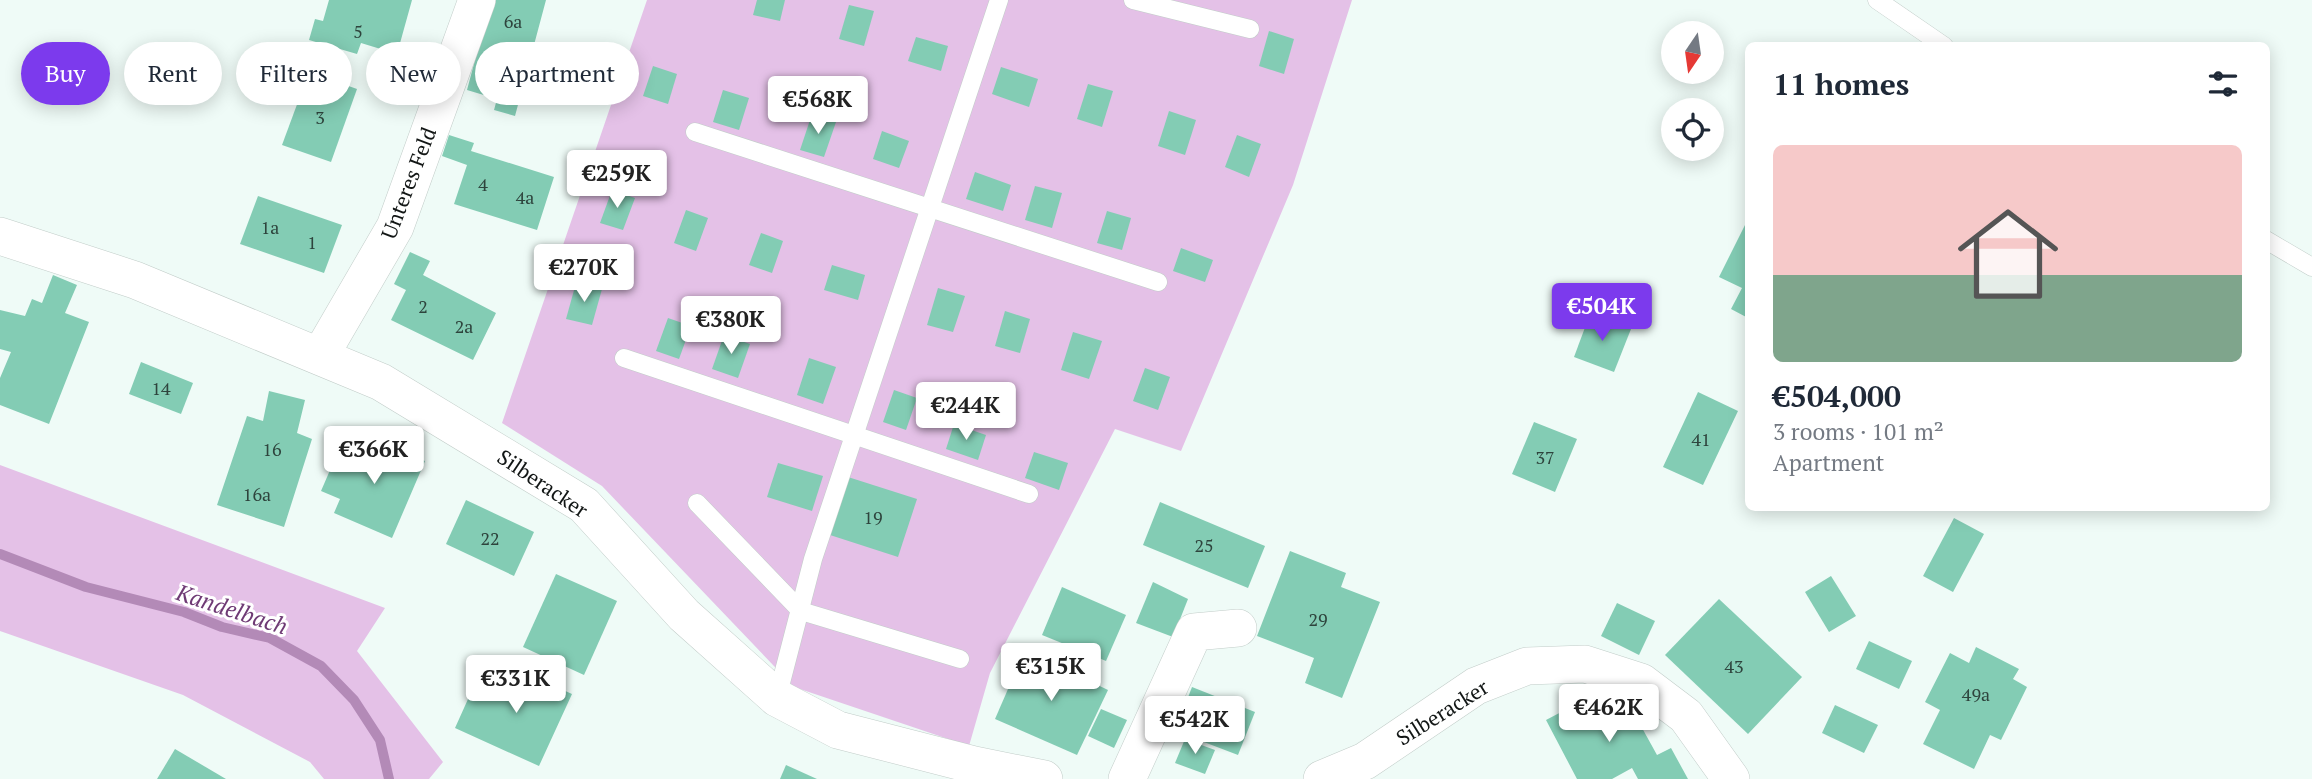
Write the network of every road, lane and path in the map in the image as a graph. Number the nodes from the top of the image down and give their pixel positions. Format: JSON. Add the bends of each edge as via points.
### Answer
{"nodes":[{"id":1,"x":477,"y":0,"type":"edge"},
{"id":2,"x":999,"y":0,"type":"edge"},
{"id":3,"x":1133,"y":0,"type":"edge"},
{"id":4,"x":1877,"y":0,"type":"edge"},
{"id":5,"x":1250,"y":29,"type":"dead end"},
{"id":6,"x":1938,"y":42,"type":"edge"},
{"id":7,"x":695,"y":132,"type":"dead end"},
{"id":8,"x":932,"y":209,"type":"junction"},
{"id":9,"x":0,"y":236,"type":"edge"},
{"id":10,"x":2270,"y":242,"type":"edge"},
{"id":11,"x":2312,"y":267,"type":"edge"},
{"id":12,"x":1158,"y":282,"type":"dead end"},
{"id":13,"x":320,"y":356,"type":"junction"},
{"id":14,"x":624,"y":358,"type":"dead end"},
{"id":15,"x":855,"y":436,"type":"junction"},
{"id":16,"x":1029,"y":494,"type":"dead end"},
{"id":17,"x":697,"y":503,"type":"dead end"},
{"id":18,"x":801,"y":611,"type":"junction"},
{"id":19,"x":1238,"y":628,"type":"dead end"},
{"id":20,"x":960,"y":659,"type":"dead end"},
{"id":21,"x":777,"y":698,"type":"junction"},
{"id":22,"x":1044,"y":779,"type":"edge"},
{"id":23,"x":1127,"y":779,"type":"edge"},
{"id":24,"x":1322,"y":779,"type":"edge"},
{"id":25,"x":1731,"y":779,"type":"edge"}],
"edges":[{"from":1,"to":13,"type":"street","name":"Unteres Feld","via":[[395,227]]},
{"from":2,"to":8,"type":"lane"},
{"from":3,"to":5,"type":"lane"},
{"from":4,"to":6,"type":"lane"},
{"from":7,"to":8,"type":"lane"},
{"from":8,"to":12,"type":"lane"},
{"from":8,"to":15,"type":"lane"},
{"from":9,"to":13,"type":"street","name":"Silberacker","via":[[135,280]]},
{"from":10,"to":11,"type":"lane"},
{"from":13,"to":21,"type":"street","name":"Silberacker","via":[[382,382],[584,505],[684,615]]},
{"from":14,"to":15,"type":"lane"},
{"from":15,"to":16,"type":"lane"},
{"from":15,"to":18,"type":"lane","via":[[813,559]]},
{"from":17,"to":18,"type":"lane"},
{"from":18,"to":20,"type":"lane"},
{"from":18,"to":21,"type":"lane"},
{"from":19,"to":23,"type":"street","via":[[1194,632]]},
{"from":21,"to":22,"type":"street","name":"Silberacker","via":[[838,730]]},
{"from":24,"to":25,"type":"street","name":"Silberacker","via":[[1365,761],[1476,686],[1527,666],[1585,664],[1641,682],[1686,716]]}]}
